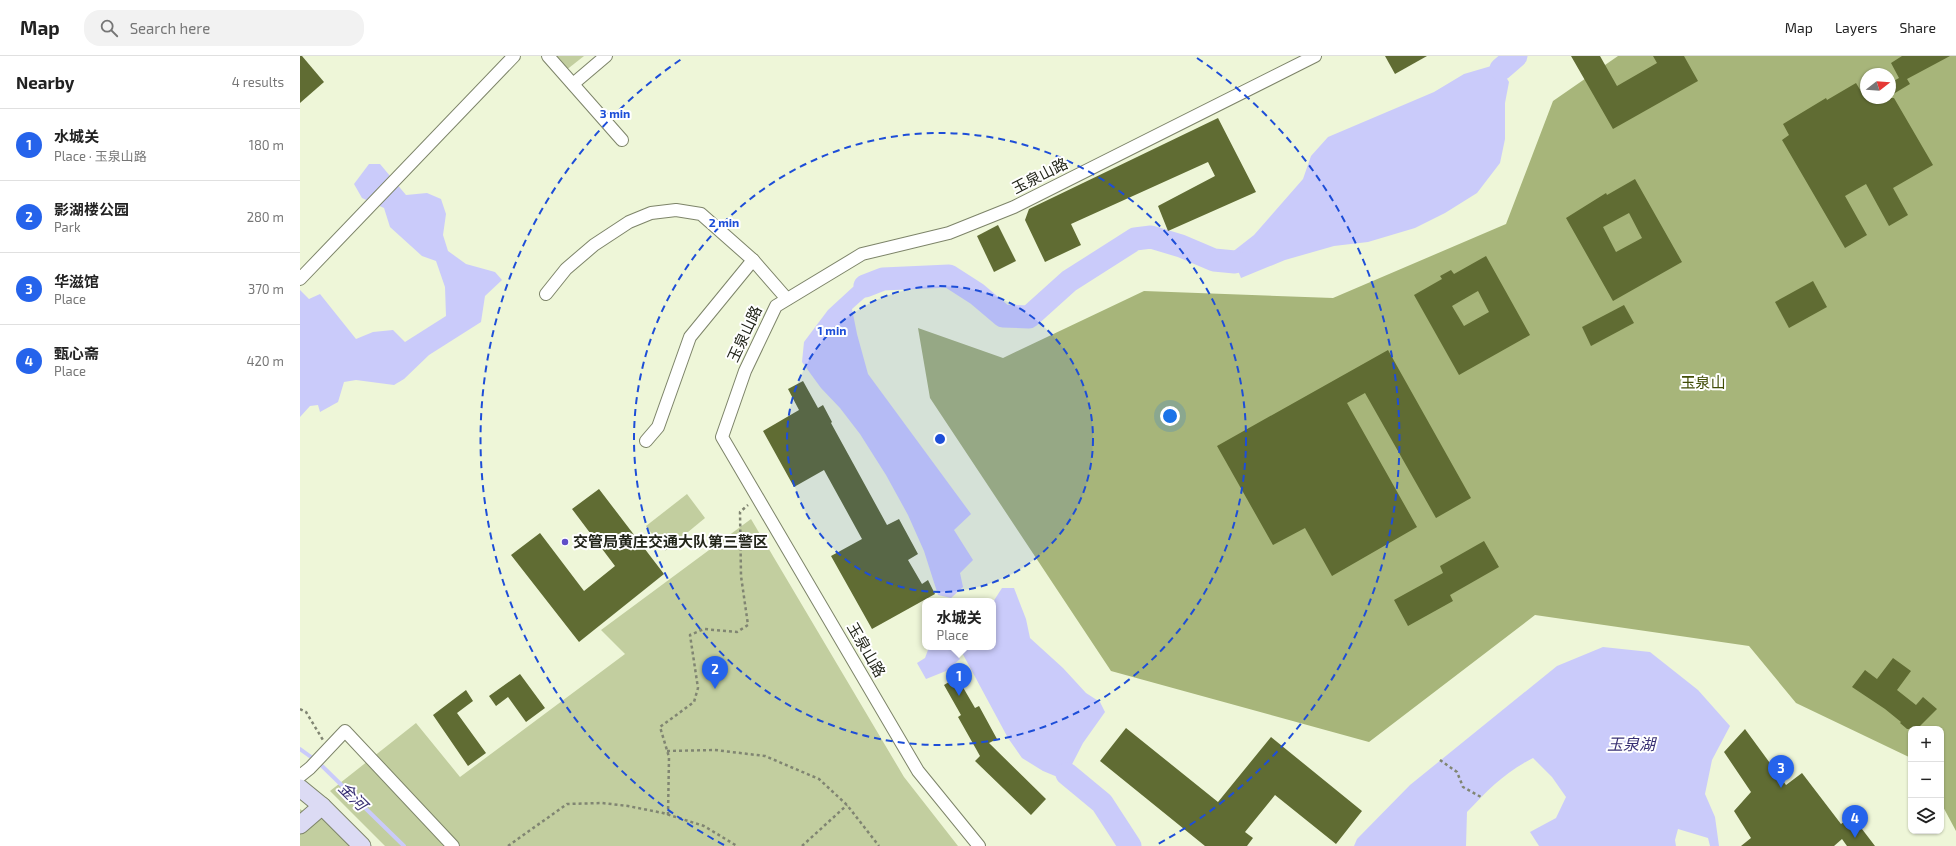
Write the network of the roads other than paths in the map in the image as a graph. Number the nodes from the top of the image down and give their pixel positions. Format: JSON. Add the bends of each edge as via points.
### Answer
{"nodes":[{"id":1,"x":514,"y":56,"type":"edge"},
{"id":2,"x":548,"y":56,"type":"edge"},
{"id":3,"x":606,"y":56,"type":"edge"},
{"id":4,"x":1315,"y":56,"type":"edge"},
{"id":5,"x":573,"y":84,"type":"junction"},
{"id":6,"x":622,"y":140,"type":"dead end"},
{"id":7,"x":754,"y":260,"type":"junction"},
{"id":8,"x":300,"y":279,"type":"edge"},
{"id":9,"x":546,"y":294,"type":"dead end"},
{"id":10,"x":787,"y":299,"type":"junction"},
{"id":11,"x":646,"y":441,"type":"dead end"},
{"id":12,"x":300,"y":776,"type":"edge"},
{"id":13,"x":300,"y":788,"type":"edge"},
{"id":14,"x":322,"y":806,"type":"junction"},
{"id":15,"x":300,"y":825,"type":"edge"},
{"id":16,"x":362,"y":846,"type":"edge"},
{"id":17,"x":453,"y":846,"type":"edge"},
{"id":18,"x":979,"y":846,"type":"edge"}],
"edges":[{"from":1,"to":8,"type":"street"},
{"from":2,"to":5,"type":"street"},
{"from":3,"to":5,"type":"street"},
{"from":4,"to":10,"type":"street","name":"玉泉山路","via":[[1014,207],[949,234],[862,254]]},
{"from":5,"to":6,"type":"street"},
{"from":7,"to":9,"type":"street","via":[[701,214],[676,210],[657,212],[629,222],[594,245],[566,269]]},
{"from":7,"to":10,"type":"street"},
{"from":7,"to":11,"type":"street","via":[[690,337],[658,427]]},
{"from":10,"to":18,"type":"street","name":"玉泉山路","via":[[776,306],[748,364],[722,437],[918,771]]},
{"from":12,"to":17,"type":"street","via":[[345,731]]},
{"from":13,"to":14,"type":"street"},
{"from":14,"to":15,"type":"street"},
{"from":14,"to":16,"type":"street"}]}
